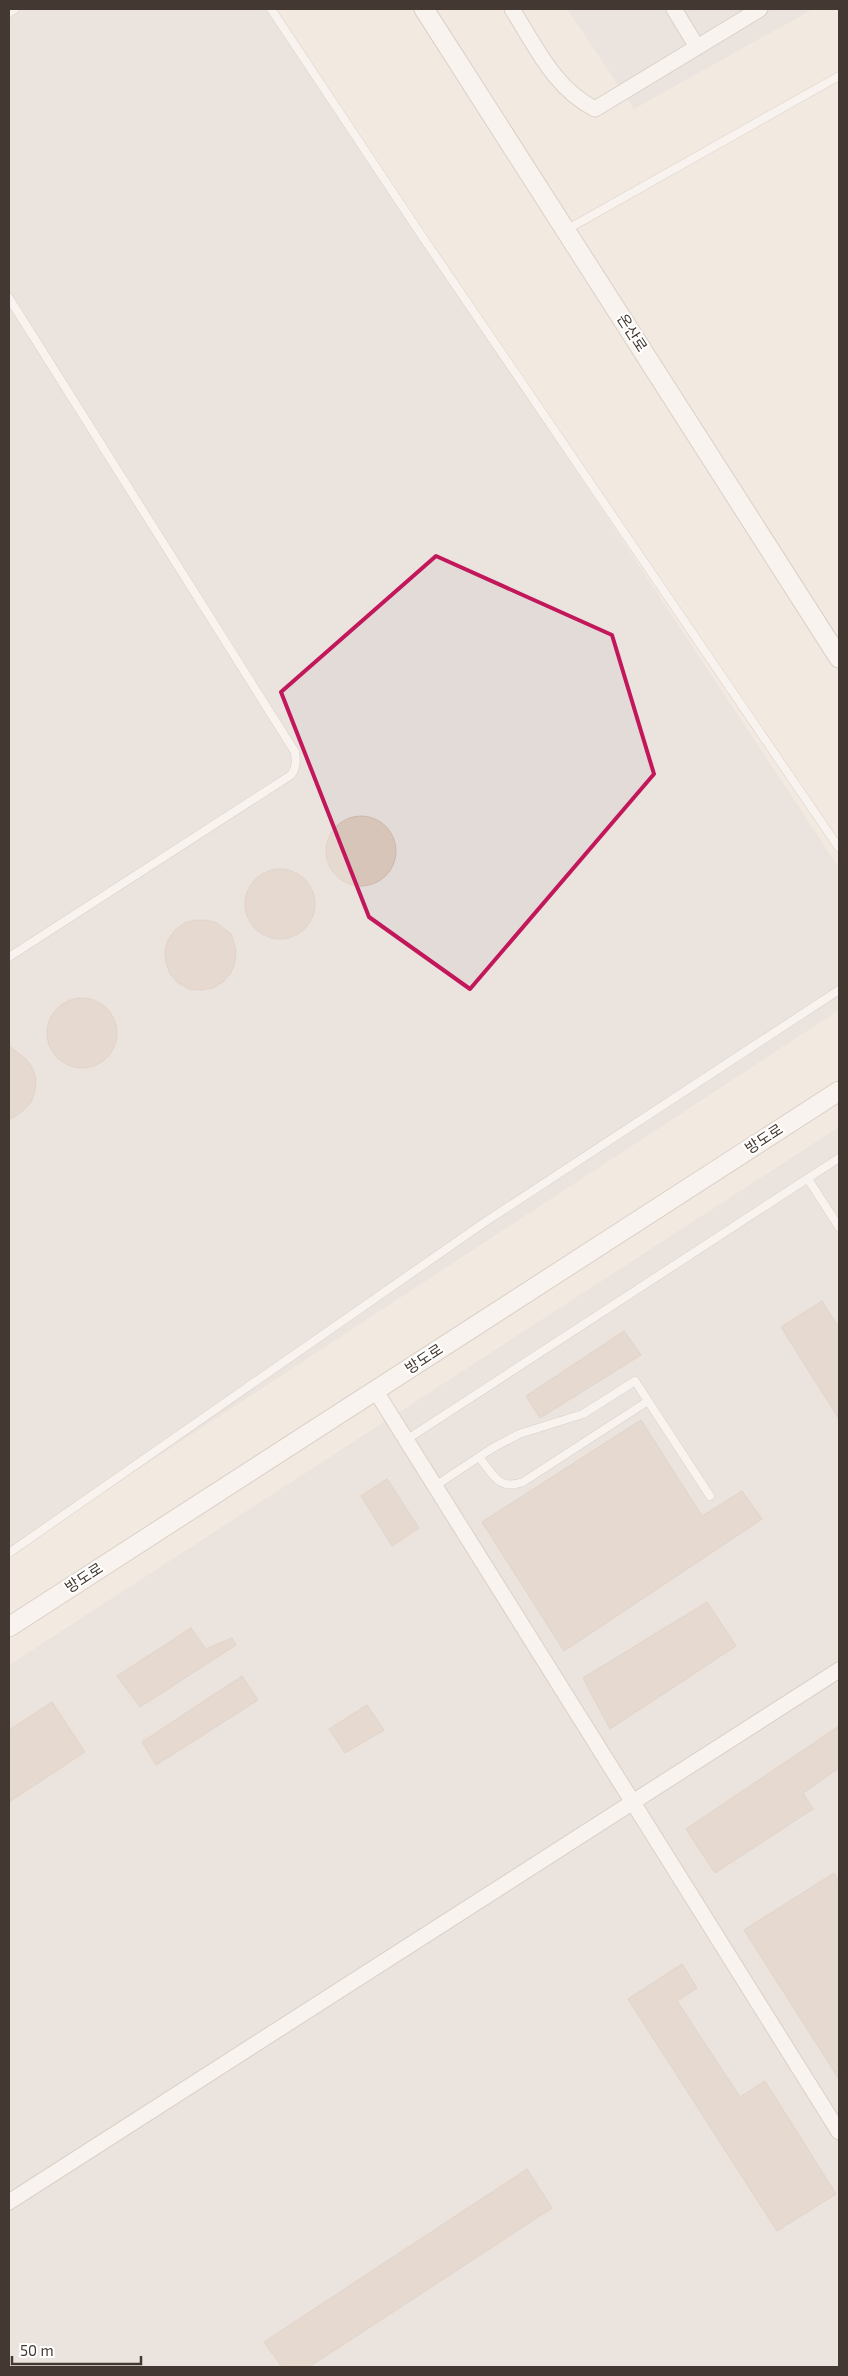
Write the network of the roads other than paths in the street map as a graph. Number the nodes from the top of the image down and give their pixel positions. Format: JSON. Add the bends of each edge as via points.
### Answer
{"nodes":[{"id":1,"x":16,"y":9,"type":"edge"},
{"id":2,"x":271,"y":9,"type":"edge"},
{"id":3,"x":424,"y":9,"type":"edge"},
{"id":4,"x":512,"y":9,"type":"edge"},
{"id":5,"x":674,"y":9,"type":"edge"},
{"id":6,"x":760,"y":9,"type":"edge"},
{"id":7,"x":9,"y":13,"type":"edge"},
{"id":8,"x":697,"y":47,"type":"junction"},
{"id":9,"x":839,"y":76,"type":"edge"},
{"id":10,"x":566,"y":230,"type":"junction"},
{"id":11,"x":10,"y":303,"type":"edge"},
{"id":12,"x":839,"y":658,"type":"edge"},
{"id":13,"x":839,"y":848,"type":"edge"},
{"id":14,"x":9,"y":957,"type":"edge"},
{"id":15,"x":839,"y":990,"type":"edge"},
{"id":16,"x":839,"y":1091,"type":"edge"},
{"id":17,"x":839,"y":1158,"type":"edge"},
{"id":18,"x":808,"y":1179,"type":"junction"},
{"id":19,"x":839,"y":1227,"type":"edge"},
{"id":20,"x":375,"y":1390,"type":"junction"},
{"id":21,"x":648,"y":1401,"type":"junction"},
{"id":22,"x":406,"y":1440,"type":"junction"},
{"id":23,"x":479,"y":1457,"type":"junction"},
{"id":24,"x":435,"y":1486,"type":"junction"},
{"id":25,"x":710,"y":1496,"type":"dead end"},
{"id":26,"x":9,"y":1553,"type":"edge"},
{"id":27,"x":9,"y":1627,"type":"edge"},
{"id":28,"x":839,"y":1670,"type":"edge"},
{"id":29,"x":633,"y":1802,"type":"junction"},
{"id":30,"x":839,"y":2132,"type":"edge"},
{"id":31,"x":9,"y":2202,"type":"edge"}],
"edges":[{"from":1,"to":7,"type":"lane"},
{"from":2,"to":13,"type":"lane"},
{"from":3,"to":10,"type":"street","name":"온산로"},
{"from":4,"to":8,"type":"street","via":[[552,73],[578,100],[595,109]]},
{"from":5,"to":8,"type":"street"},
{"from":6,"to":8,"type":"street"},
{"from":9,"to":10,"type":"lane"},
{"from":10,"to":12,"type":"street","name":"온산로"},
{"from":11,"to":14,"type":"lane","via":[[295,752],[296,769]]},
{"from":15,"to":26,"type":"lane","via":[[485,1222]]},
{"from":16,"to":20,"type":"street","name":"방도로"},
{"from":17,"to":18,"type":"lane"},
{"from":18,"to":19,"type":"lane"},
{"from":18,"to":22,"type":"lane"},
{"from":20,"to":22,"type":"street"},
{"from":20,"to":27,"type":"street","name":"방도로"},
{"from":21,"to":23,"type":"lane","via":[[635,1381],[583,1414],[519,1434]]},
{"from":21,"to":23,"type":"lane","via":[[512,1486],[502,1483]]},
{"from":21,"to":25,"type":"lane"},
{"from":22,"to":24,"type":"street"},
{"from":23,"to":24,"type":"lane"},
{"from":24,"to":29,"type":"street"},
{"from":28,"to":29,"type":"street"},
{"from":29,"to":30,"type":"street"},
{"from":29,"to":31,"type":"street"}]}
